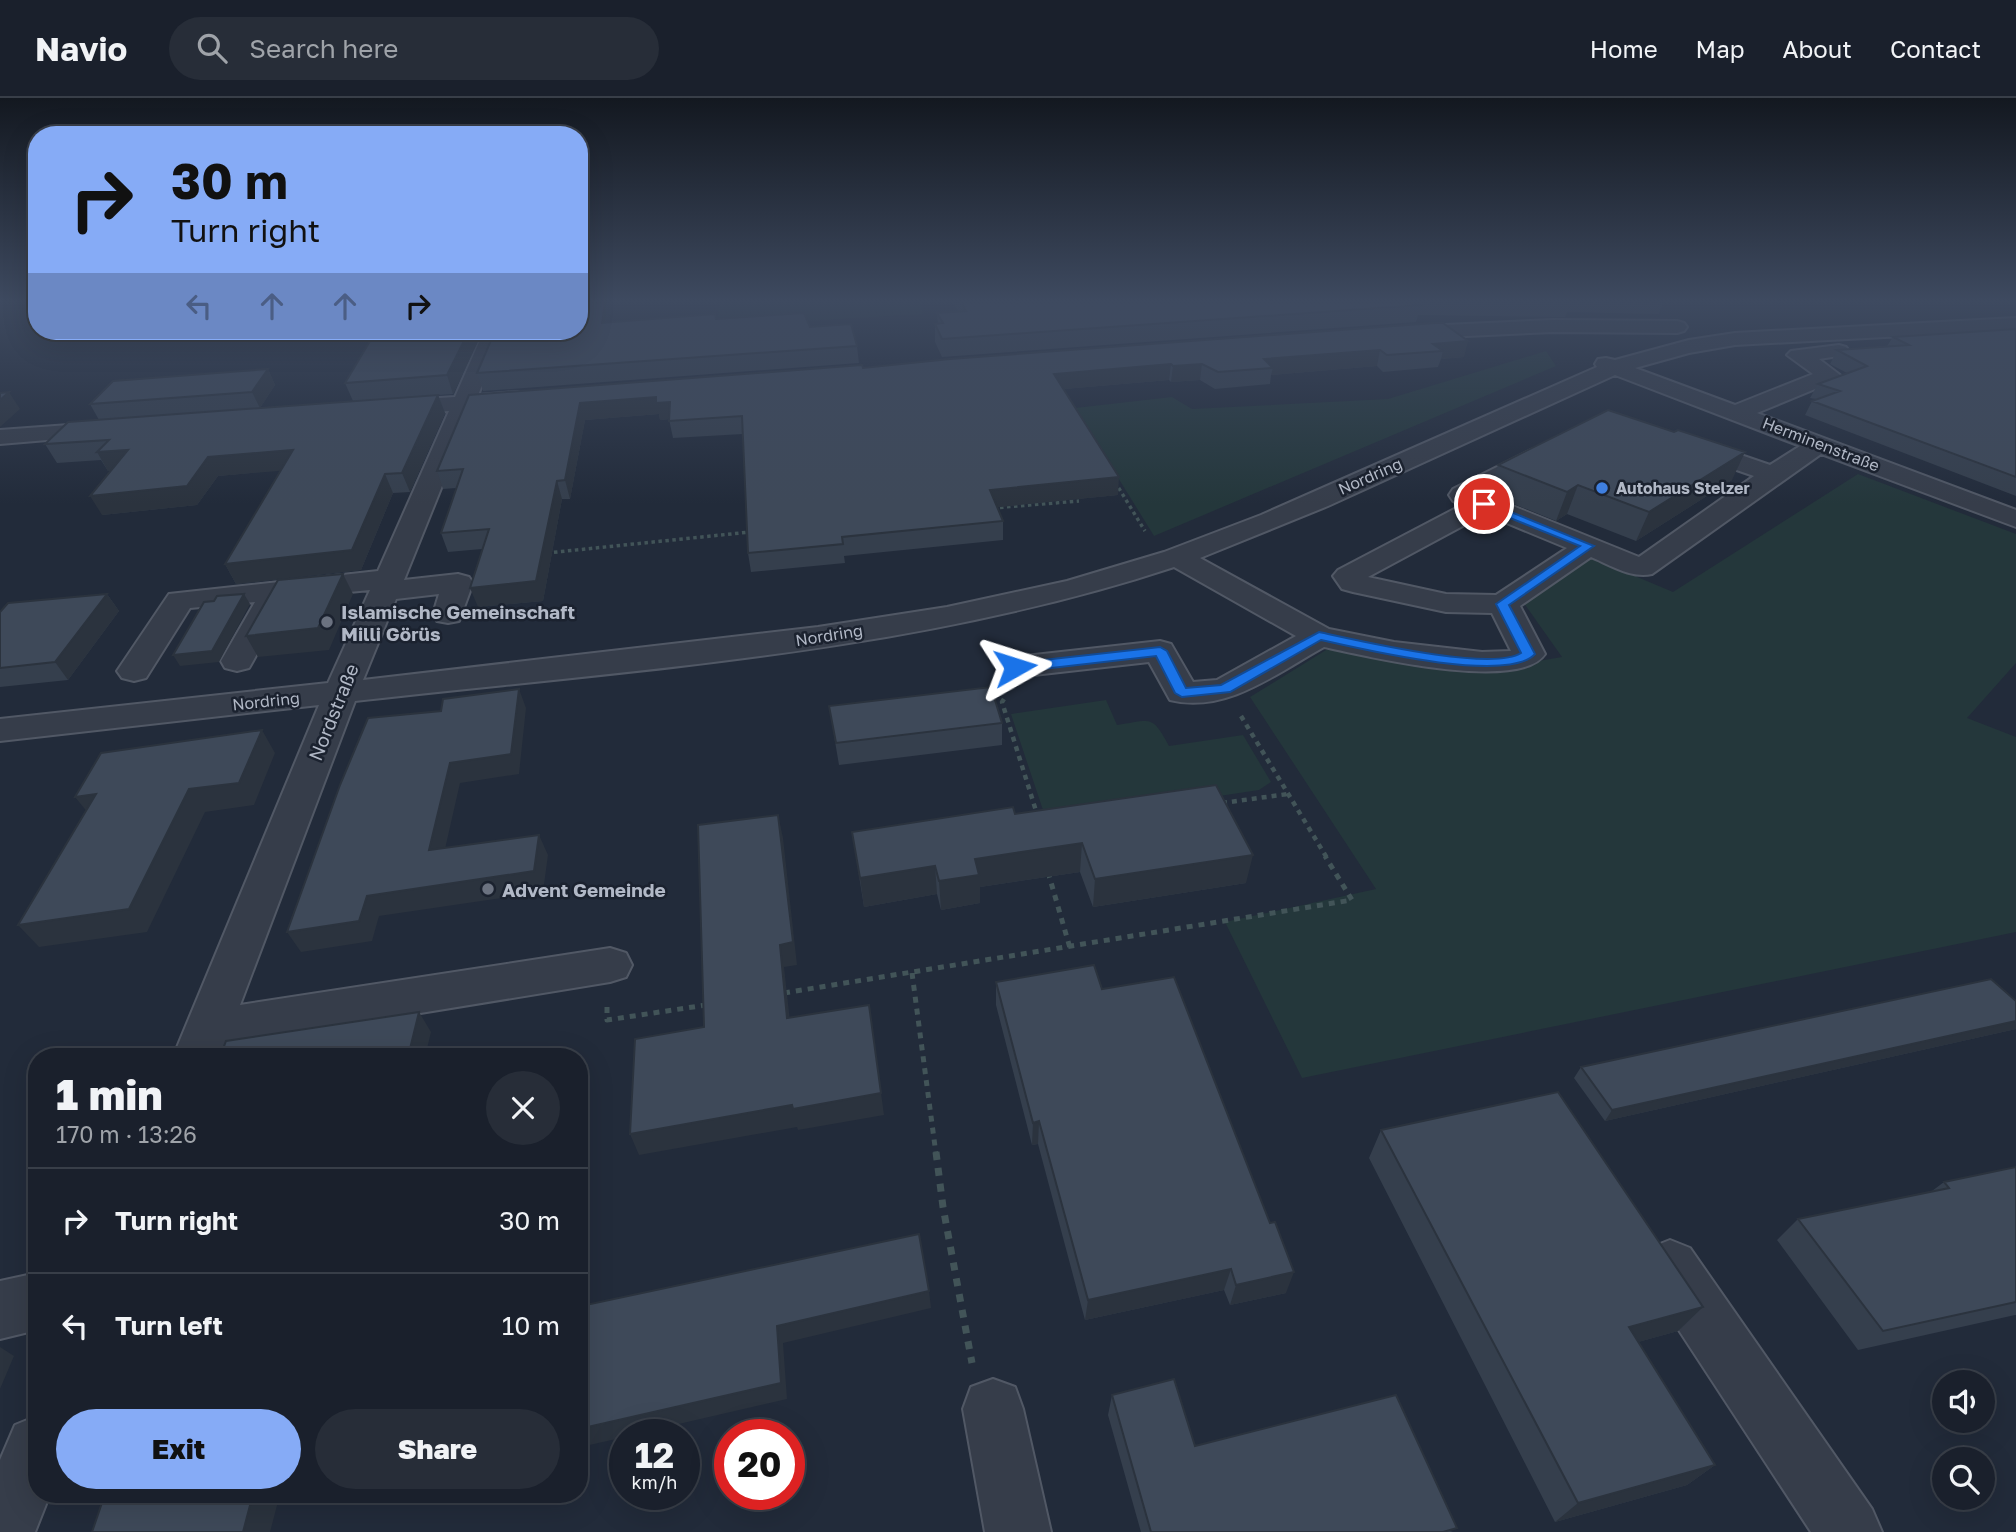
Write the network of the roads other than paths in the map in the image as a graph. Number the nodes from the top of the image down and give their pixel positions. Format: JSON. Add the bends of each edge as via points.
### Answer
{"nodes":[{"id":1,"x":478,"y":370,"type":"edge"},
{"id":2,"x":1608,"y":370,"type":"edge"},
{"id":3,"x":1623,"y":370,"type":"edge"},
{"id":4,"x":1821,"y":370,"type":"edge"},
{"id":5,"x":533,"y":398,"type":"edge"},
{"id":6,"x":464,"y":403,"type":"junction"},
{"id":7,"x":372,"y":410,"type":"edge"},
{"id":8,"x":1737,"y":413,"type":"junction"},
{"id":9,"x":133,"y":428,"type":"edge"},
{"id":10,"x":0,"y":438,"type":"edge"},
{"id":11,"x":1673,"y":439,"type":"edge"},
{"id":12,"x":1561,"y":444,"type":"edge"},
{"id":13,"x":1820,"y":444,"type":"junction"},
{"id":14,"x":1773,"y":474,"type":"junction"},
{"id":15,"x":1484,"y":504,"type":"junction"},
{"id":16,"x":2016,"y":519,"type":"edge"},
{"id":17,"x":1588,"y":546,"type":"junction"},
{"id":18,"x":1171,"y":559,"type":"junction"},
{"id":19,"x":386,"y":585,"type":"junction"},
{"id":20,"x":276,"y":591,"type":"junction"},
{"id":21,"x":1503,"y":604,"type":"junction"},
{"id":22,"x":448,"y":614,"type":"dead end"},
{"id":23,"x":1319,"y":636,"type":"junction"},
{"id":24,"x":237,"y":661,"type":"dead end"},
{"id":25,"x":1015,"y":667,"type":"road end"},
{"id":26,"x":134,"y":671,"type":"dead end"},
{"id":27,"x":341,"y":692,"type":"junction"},
{"id":28,"x":0,"y":730,"type":"edge"},
{"id":29,"x":610,"y":965,"type":"road end"},
{"id":30,"x":202,"y":1043,"type":"edge"},
{"id":31,"x":1643,"y":1226,"type":"edge"},
{"id":32,"x":28,"y":1303,"type":"edge"},
{"id":33,"x":0,"y":1310,"type":"edge"},
{"id":34,"x":993,"y":1409,"type":"road end"},
{"id":35,"x":28,"y":1469,"type":"edge"},
{"id":36,"x":2,"y":1532,"type":"edge"},
{"id":37,"x":1018,"y":1532,"type":"edge"},
{"id":38,"x":1849,"y":1532,"type":"edge"}],
"edges":[{"from":1,"to":6,"type":"street","name":"Nordstraße"},
{"from":2,"to":18,"type":"street","name":"Nordring","via":[[1238,535]]},
{"from":3,"to":8,"type":"street","name":"Herminenstraße"},
{"from":4,"to":8,"type":"street","via":[[1829,375]]},
{"from":5,"to":6,"type":"street"},
{"from":6,"to":7,"type":"street"},
{"from":6,"to":19,"type":"street","name":"Nordstraße"},
{"from":8,"to":13,"type":"street","name":"Herminenstraße"},
{"from":9,"to":10,"type":"street"},
{"from":11,"to":14,"type":"street"},
{"from":12,"to":15,"type":"street","via":[[1462,495]]},
{"from":13,"to":14,"type":"street"},
{"from":13,"to":16,"type":"street","name":"Herminenstraße"},
{"from":14,"to":17,"type":"street","via":[[1642,568]]},
{"from":15,"to":17,"type":"street"},
{"from":15,"to":21,"type":"street","via":[[1348,576],[1353,583],[1446,603]]},
{"from":17,"to":21,"type":"street"},
{"from":18,"to":23,"type":"street"},
{"from":18,"to":27,"type":"street","name":"Nordring","via":[[1078,587],[906,624],[752,647]]},
{"from":19,"to":20,"type":"street"},
{"from":19,"to":22,"type":"street","via":[[463,572]]},
{"from":19,"to":27,"type":"street","name":"Nordstraße"},
{"from":20,"to":24,"type":"street"},
{"from":20,"to":26,"type":"street","via":[[180,600]]},
{"from":21,"to":23,"type":"street","via":[[1529,654],[1520,660],[1482,662],[1394,652]]},
{"from":23,"to":25,"type":"street","via":[[1225,689],[1182,693],[1160,651]]},
{"from":27,"to":28,"type":"street","name":"Nordring"},
{"from":27,"to":30,"type":"street","name":"Nordstraße"},
{"from":29,"to":30,"type":"street"},
{"from":31,"to":38,"type":"street"},
{"from":32,"to":33,"type":"street"},
{"from":34,"to":37,"type":"street"},
{"from":35,"to":36,"type":"street"}]}
